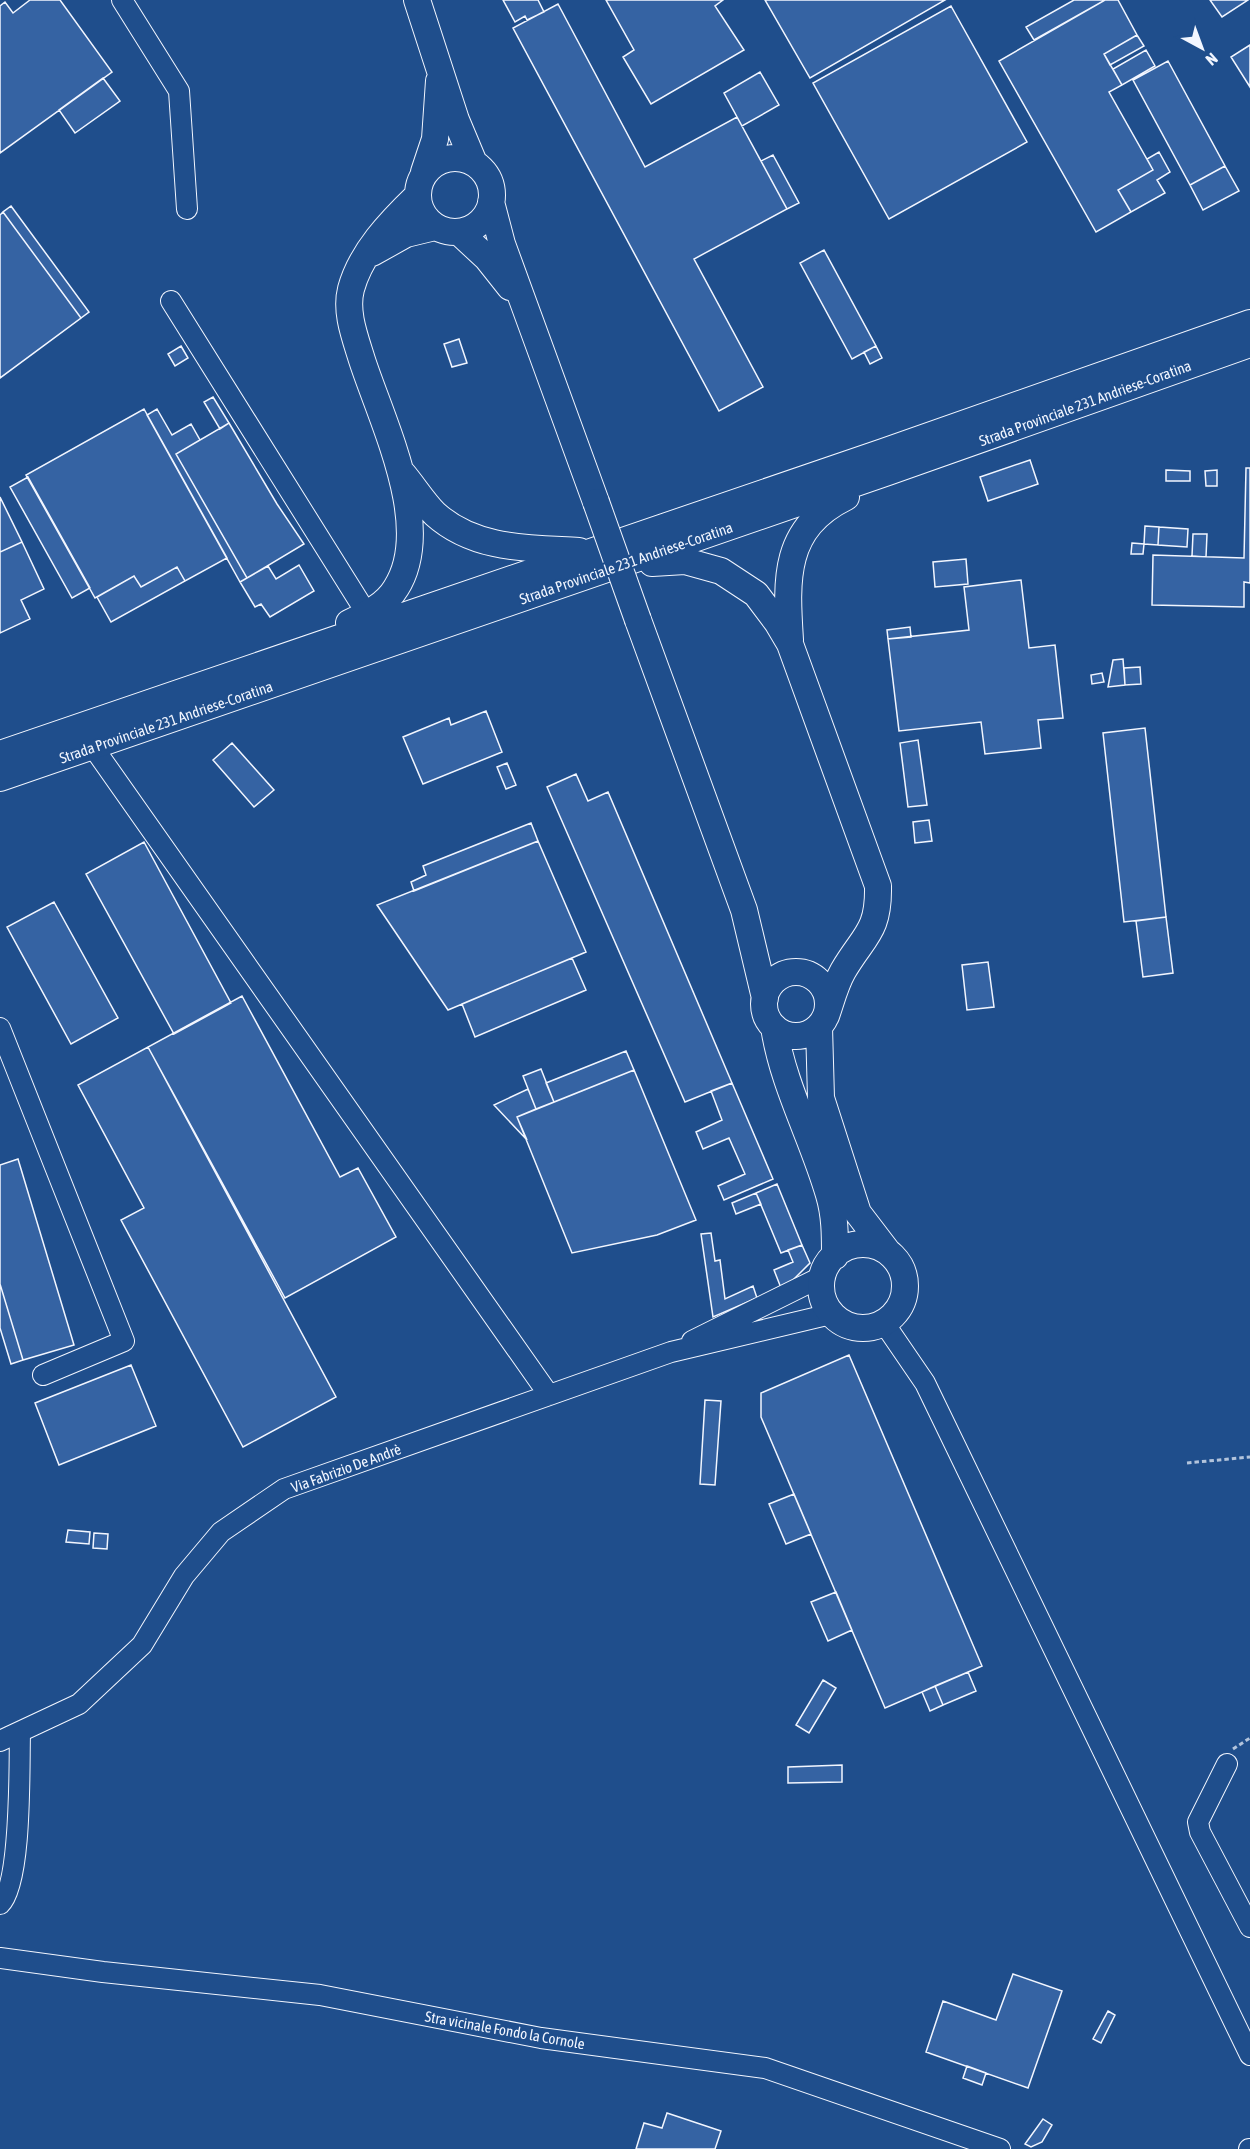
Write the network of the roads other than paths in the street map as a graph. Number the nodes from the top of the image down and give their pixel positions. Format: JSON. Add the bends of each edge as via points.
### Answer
{"nodes":[{"id":1,"x":122,"y":0,"type":"edge"},
{"id":2,"x":417,"y":0,"type":"edge"},
{"id":3,"x":440,"y":66,"type":"junction"},
{"id":4,"x":474,"y":163,"type":"junction"},
{"id":5,"x":420,"y":184,"type":"junction"},
{"id":6,"x":491,"y":202,"type":"junction"},
{"id":7,"x":187,"y":209,"type":"dead end"},
{"id":8,"x":447,"y":230,"type":"junction"},
{"id":9,"x":367,"y":256,"type":"junction"},
{"id":10,"x":171,"y":301,"type":"dead end"},
{"id":11,"x":524,"y":304,"type":"junction"},
{"id":12,"x":1250,"y":323,"type":"edge"},
{"id":13,"x":1250,"y":344,"type":"edge"},
{"id":14,"x":399,"y":468,"type":"junction"},
{"id":15,"x":888,"y":472,"type":"junction"},
{"id":16,"x":591,"y":552,"type":"junction"},
{"id":17,"x":581,"y":579,"type":"junction"},
{"id":18,"x":367,"y":614,"type":"junction"},
{"id":19,"x":790,"y":644,"type":"junction"},
{"id":20,"x":273,"y":661,"type":"junction"},
{"id":21,"x":93,"y":747,"type":"junction"},
{"id":22,"x":0,"y":754,"type":"edge"},
{"id":23,"x":0,"y":778,"type":"edge"},
{"id":24,"x":744,"y":910,"type":"junction"},
{"id":25,"x":861,"y":943,"type":"junction"},
{"id":26,"x":795,"y":974,"type":"junction"},
{"id":27,"x":765,"y":998,"type":"junction"},
{"id":28,"x":822,"y":1022,"type":"junction"},
{"id":29,"x":774,"y":1027,"type":"junction"},
{"id":30,"x":0,"y":1028,"type":"edge"},
{"id":31,"x":887,"y":1251,"type":"junction"},
{"id":32,"x":829,"y":1266,"type":"junction"},
{"id":33,"x":831,"y":1314,"type":"junction"},
{"id":34,"x":884,"y":1323,"type":"junction"},
{"id":35,"x":671,"y":1352,"type":"junction"},
{"id":36,"x":43,"y":1375,"type":"dead end"},
{"id":37,"x":549,"y":1395,"type":"junction"},
{"id":38,"x":20,"y":1734,"type":"junction"},
{"id":39,"x":0,"y":1741,"type":"edge"},
{"id":40,"x":1227,"y":1764,"type":"dead end"},
{"id":41,"x":0,"y":1904,"type":"edge"},
{"id":42,"x":1250,"y":1928,"type":"edge"},
{"id":43,"x":0,"y":1958,"type":"edge"},
{"id":44,"x":1250,"y":2055,"type":"edge"},
{"id":45,"x":1000,"y":2149,"type":"edge"}],
"edges":[{"from":1,"to":7,"type":"street","via":[[178,91]]},
{"from":2,"to":3,"type":"main road"},
{"from":3,"to":4,"type":"main road"},
{"from":3,"to":5,"type":"main road","via":[[435,139]]},
{"from":4,"to":5,"type":"main road","via":[[453,157],[442,159]]},
{"from":4,"to":6,"type":"main road","via":[[482,168],[491,184]]},
{"from":5,"to":8,"type":"main road","via":[[419,208]]},
{"from":5,"to":9,"type":"main road"},
{"from":6,"to":8,"type":"main road","via":[[480,222]]},
{"from":6,"to":11,"type":"main road"},
{"from":8,"to":9,"type":"main road","via":[[406,234]]},
{"from":8,"to":11,"type":"main road","via":[[487,258]]},
{"from":9,"to":14,"type":"main road","via":[[351,289],[350,322]]},
{"from":10,"to":18,"type":"street"},
{"from":11,"to":24,"type":"main road","bridge":true},
{"from":12,"to":16,"type":"main road","name":"Strada Provinciale 231 Andriese-Coratina"},
{"from":13,"to":15,"type":"main road","name":"Strada Provinciale 231 Andriese-Coratina"},
{"from":14,"to":16,"type":"main road","via":[[435,514],[471,537],[503,547]]},
{"from":14,"to":18,"type":"main road","via":[[410,514],[409,556],[396,589]]},
{"from":15,"to":17,"type":"main road","name":"Strada Provinciale 231 Andriese-Coratina"},
{"from":15,"to":19,"type":"main road","via":[[823,508],[798,541],[789,570]]},
{"from":16,"to":20,"type":"main road","name":"Strada Provinciale 231 Andriese-Coratina"},
{"from":17,"to":19,"type":"main road","via":[[657,562],[685,561],[721,571],[756,594]]},
{"from":17,"to":21,"type":"main road","name":"Strada Provinciale 231 Andriese-Coratina"},
{"from":18,"to":20,"type":"main road"},
{"from":19,"to":25,"type":"main road","via":[[878,886],[873,928]]},
{"from":20,"to":22,"type":"main road","name":"Strada Provinciale 231 Andriese-Coratina"},
{"from":21,"to":23,"type":"main road","name":"Strada Provinciale 231 Andriese-Coratina"},
{"from":21,"to":37,"type":"street"},
{"from":24,"to":26,"type":"main road"},
{"from":24,"to":27,"type":"main road"},
{"from":25,"to":26,"type":"main road"},
{"from":25,"to":28,"type":"main road","via":[[841,974]]},
{"from":26,"to":27,"type":"main road","via":[[775,980]]},
{"from":26,"to":28,"type":"main road","via":[[823,986],[827,995]]},
{"from":27,"to":29,"type":"main road","via":[[768,1019]]},
{"from":28,"to":29,"type":"main road","via":[[811,1032],[795,1036]]},
{"from":28,"to":31,"type":"main road","via":[[821,1098],[858,1213]]},
{"from":29,"to":32,"type":"main road","via":[[829,1196],[835,1228]]},
{"from":30,"to":36,"type":"street","via":[[124,1341]]},
{"from":31,"to":32,"type":"main road","via":[[874,1246],[846,1248]]},
{"from":31,"to":34,"type":"main road","via":[[904,1274],[905,1288],[895,1314]]},
{"from":32,"to":33,"type":"main road","via":[[822,1296]]},
{"from":32,"to":35,"type":"street"},
{"from":33,"to":34,"type":"main road","via":[[856,1328]]},
{"from":33,"to":35,"type":"street"},
{"from":34,"to":44,"type":"street","via":[[925,1383]]},
{"from":35,"to":37,"type":"street","name":"Via Fabrizio De Andrè"},
{"from":37,"to":38,"type":"street","name":"Via Fabrizio De Andrè","via":[[284,1489],[221,1532],[184,1576],[142,1645],[119,1667],[79,1704]]},
{"from":38,"to":39,"type":"street","name":"Via Fabrizio De Andrè"},
{"from":38,"to":41,"type":"street","via":[[18,1825],[10,1884]]},
{"from":40,"to":42,"type":"street","via":[[1198,1822]]},
{"from":43,"to":45,"type":"street","name":"Stra vicinale Fondo la Cornole","via":[[320,1995],[541,2038],[765,2068]]}]}
